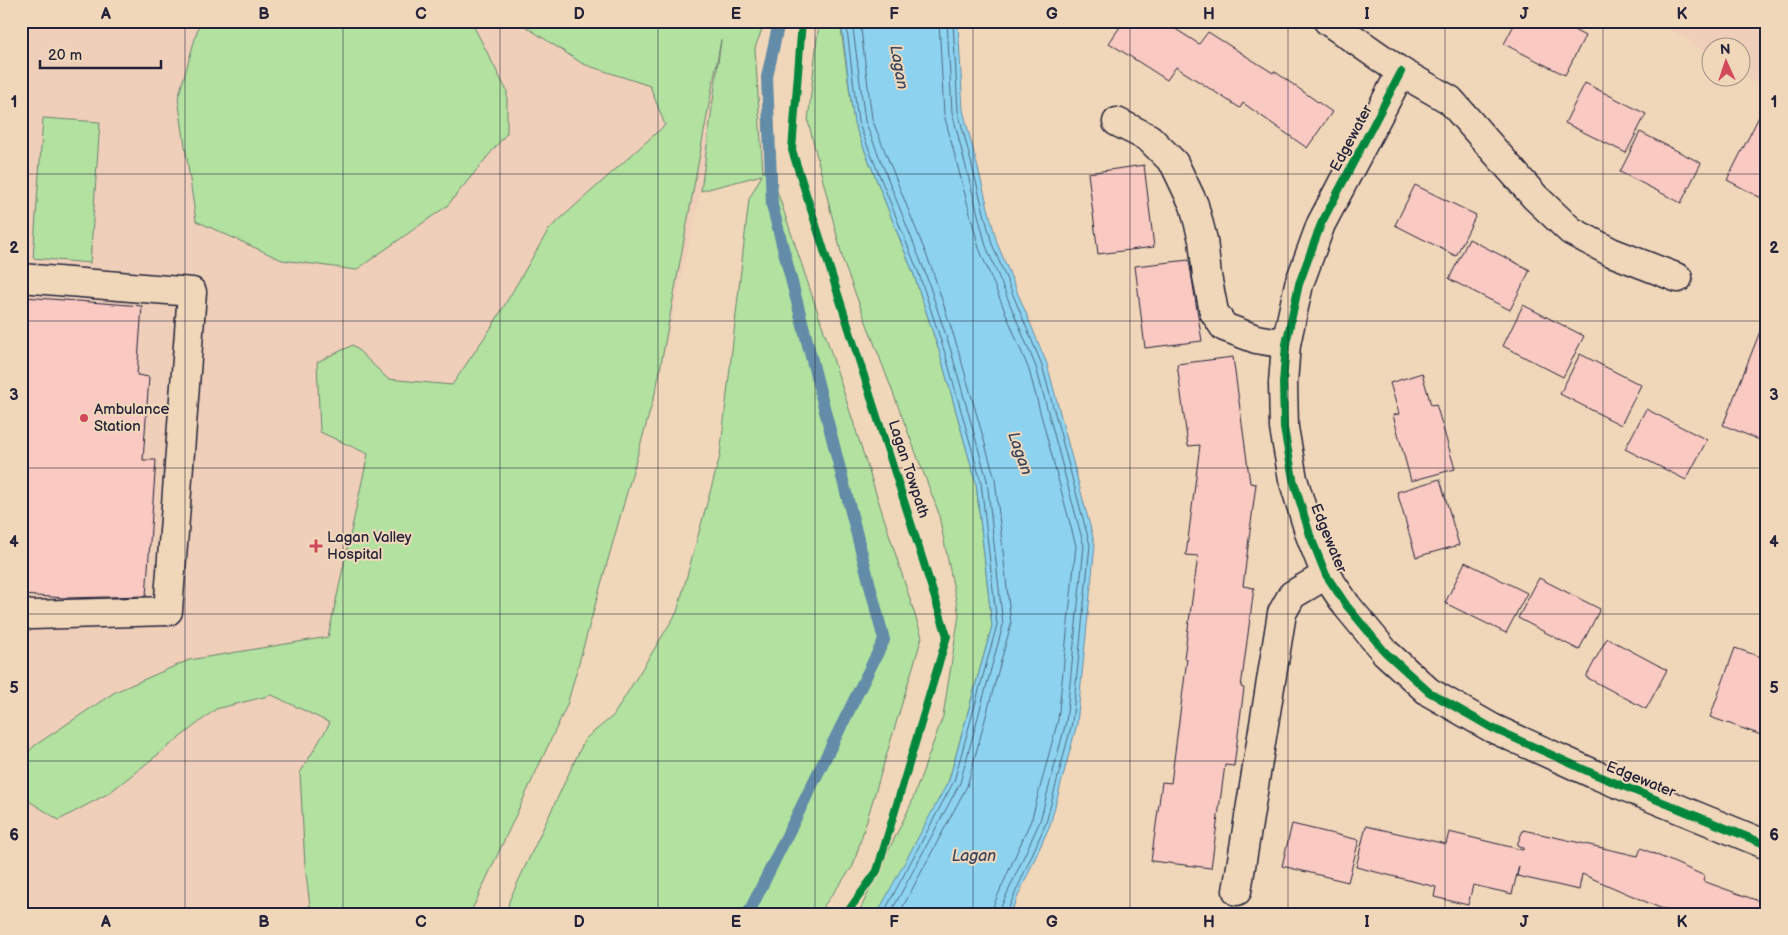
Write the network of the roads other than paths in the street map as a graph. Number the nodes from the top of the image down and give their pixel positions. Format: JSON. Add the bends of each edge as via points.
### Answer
{"nodes":[{"id":1,"x":1328,"y":21,"type":"edge"},
{"id":2,"x":1401,"y":72,"type":"junction"},
{"id":3,"x":1117,"y":122,"type":"dead end"},
{"id":4,"x":21,"y":278,"type":"edge"},
{"id":5,"x":1678,"y":278,"type":"dead end"},
{"id":6,"x":1286,"y":344,"type":"junction"},
{"id":7,"x":1326,"y":575,"type":"junction"},
{"id":8,"x":21,"y":613,"type":"edge"},
{"id":9,"x":1767,"y":845,"type":"edge"},
{"id":10,"x":1236,"y":891,"type":"dead end"}],
"edges":[{"from":1,"to":2,"type":"street"},
{"from":2,"to":5,"type":"street","via":[[1450,100],[1535,197],[1571,231],[1611,252]]},
{"from":2,"to":6,"type":"street","name":"Edgewater","via":[[1321,224],[1299,284]]},
{"from":3,"to":6,"type":"street","via":[[1149,138],[1174,163],[1194,205],[1214,312],[1224,327],[1256,339]]},
{"from":4,"to":8,"type":"street","via":[[192,292],[168,611]]},
{"from":6,"to":7,"type":"street","name":"Edgewater","via":[[1284,428],[1291,470],[1310,535]]},
{"from":7,"to":9,"type":"street","name":"Edgewater","via":[[1385,652],[1429,692],[1492,728]]},
{"from":7,"to":10,"type":"street","name":"Edgewater","via":[[1292,594],[1282,613]]}]}
